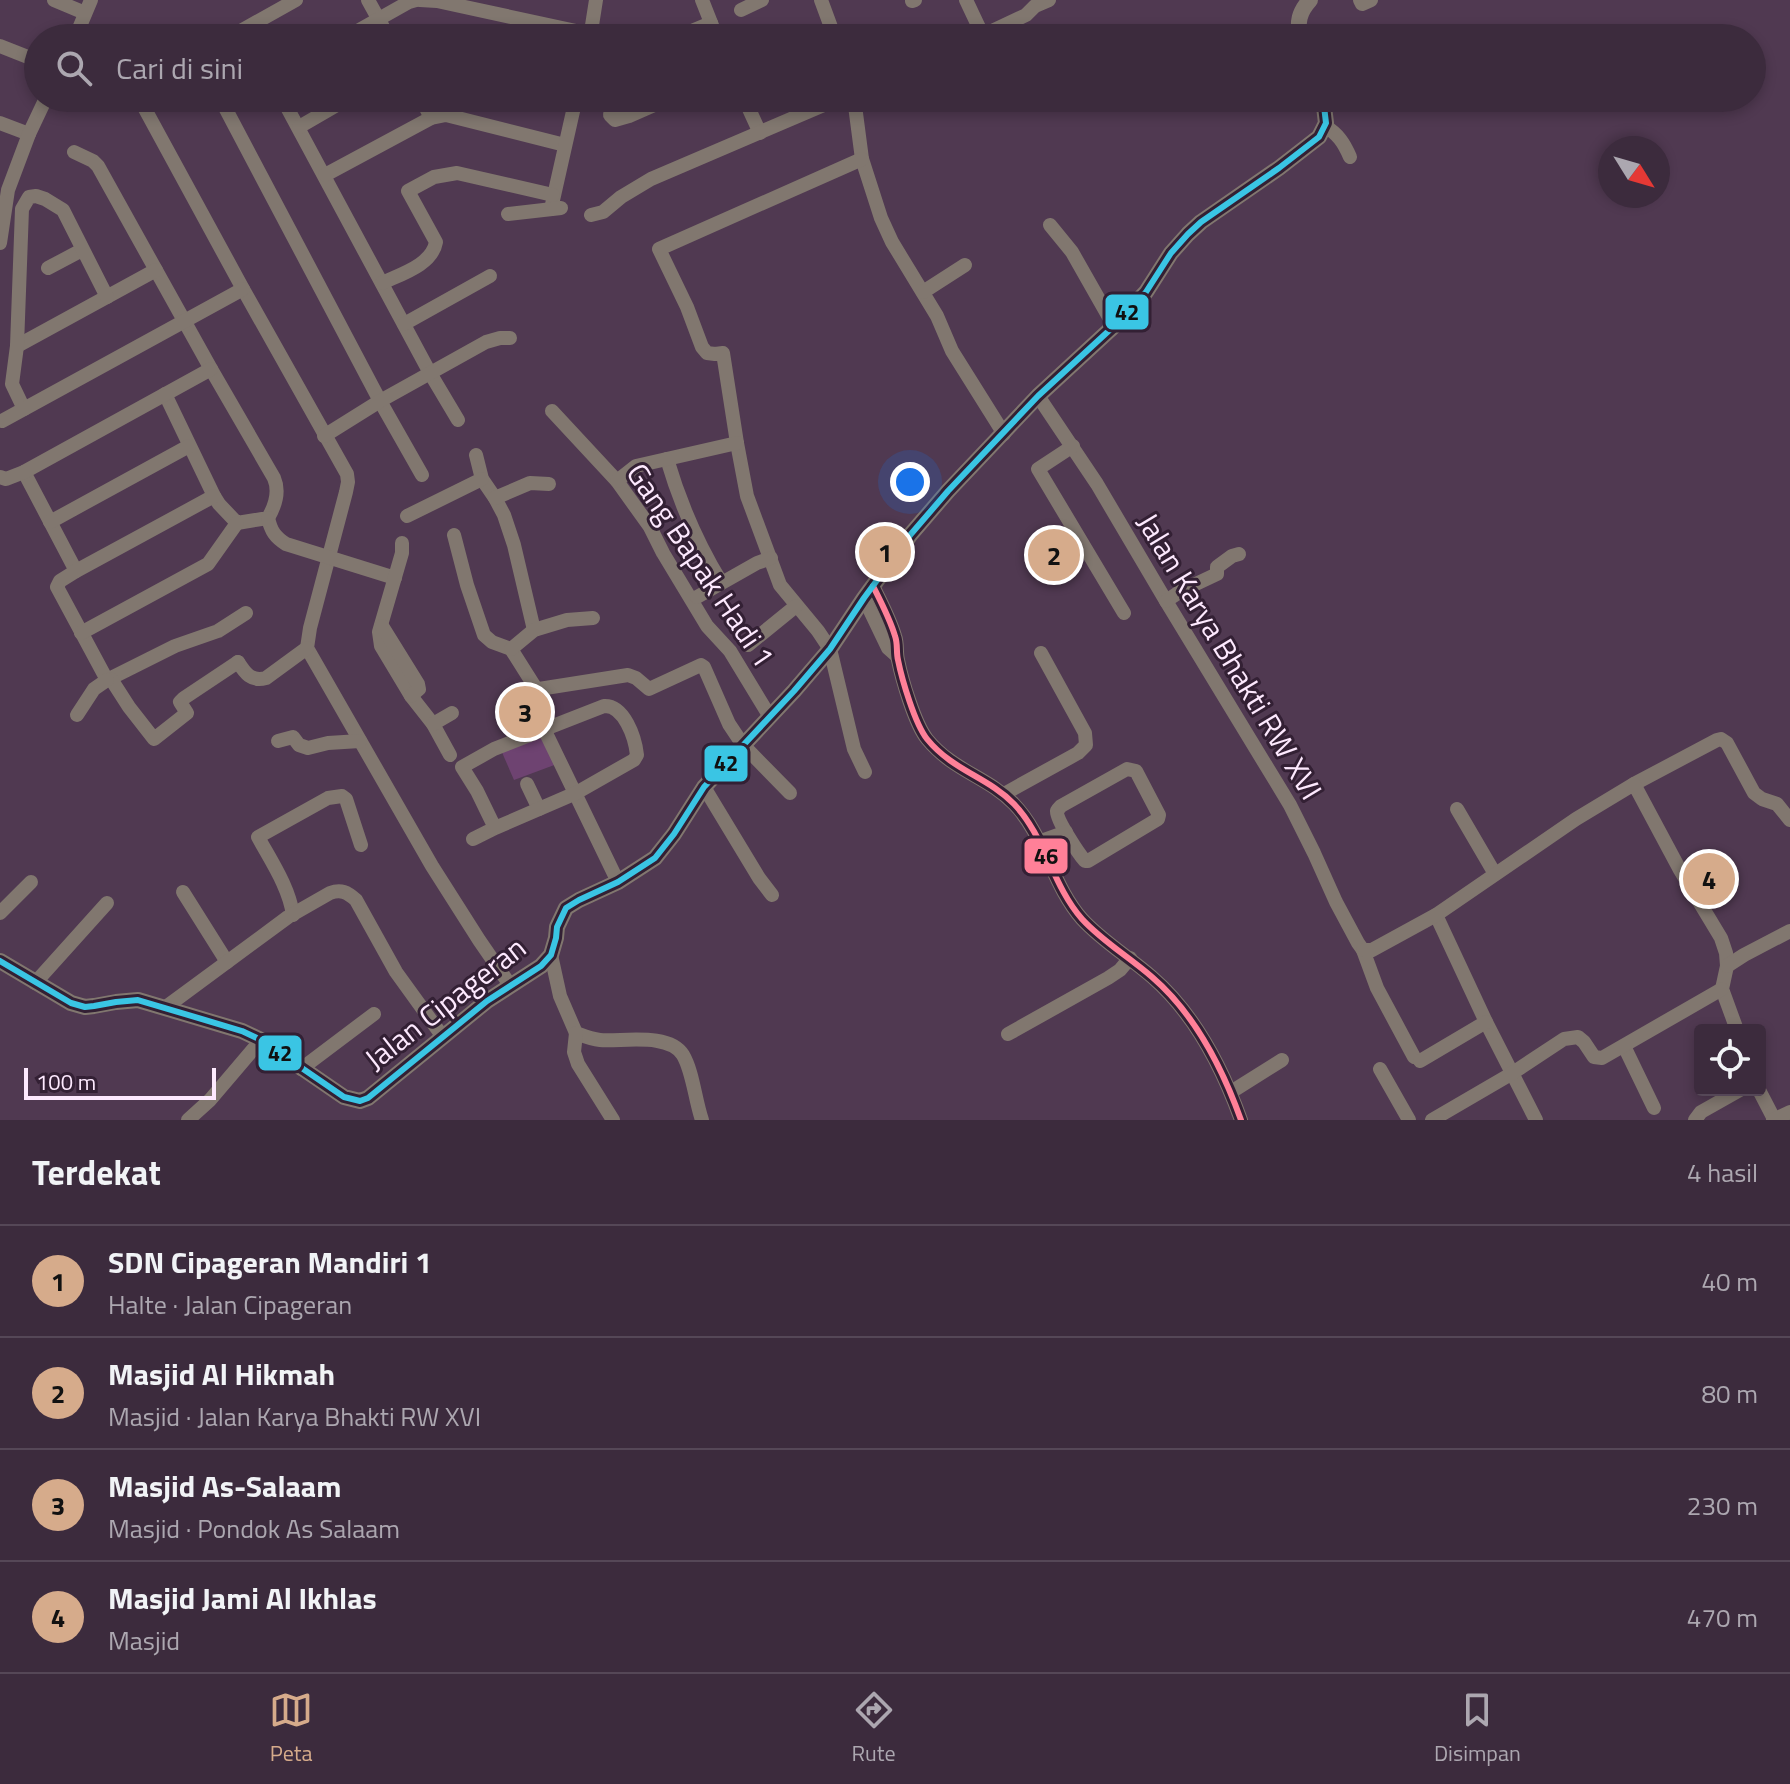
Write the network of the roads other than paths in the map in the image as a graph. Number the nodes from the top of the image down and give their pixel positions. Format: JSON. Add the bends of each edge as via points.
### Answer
{"nodes":[{"id":1,"x":54,"y":0,"type":"edge"},
{"id":2,"x":296,"y":0,"type":"edge"},
{"id":3,"x":368,"y":0,"type":"edge"},
{"id":4,"x":418,"y":0,"type":"edge"},
{"id":5,"x":596,"y":0,"type":"edge"},
{"id":6,"x":702,"y":0,"type":"edge"},
{"id":7,"x":762,"y":0,"type":"edge"},
{"id":8,"x":821,"y":0,"type":"edge"},
{"id":9,"x":966,"y":0,"type":"edge"},
{"id":10,"x":1310,"y":0,"type":"edge"},
{"id":11,"x":1360,"y":0,"type":"edge"},
{"id":12,"x":1371,"y":0,"type":"edge"},
{"id":13,"x":1039,"y":2,"type":"edge"},
{"id":14,"x":88,"y":7,"type":"edge"},
{"id":15,"x":741,"y":10,"type":"dead end"},
{"id":16,"x":378,"y":19,"type":"junction"},
{"id":17,"x":711,"y":23,"type":"edge"},
{"id":18,"x":253,"y":24,"type":"edge"},
{"id":19,"x":369,"y":24,"type":"edge"},
{"id":20,"x":381,"y":24,"type":"edge"},
{"id":21,"x":538,"y":24,"type":"edge"},
{"id":22,"x":592,"y":24,"type":"edge"},
{"id":23,"x":830,"y":24,"type":"edge"},
{"id":24,"x":975,"y":24,"type":"edge"},
{"id":25,"x":1007,"y":24,"type":"edge"},
{"id":26,"x":1297,"y":24,"type":"edge"},
{"id":27,"x":0,"y":46,"type":"edge"},
{"id":28,"x":24,"y":55,"type":"edge"},
{"id":29,"x":39,"y":112,"type":"edge"},
{"id":30,"x":147,"y":112,"type":"edge"},
{"id":31,"x":227,"y":112,"type":"edge"},
{"id":32,"x":290,"y":112,"type":"edge"},
{"id":33,"x":325,"y":112,"type":"edge"},
{"id":34,"x":434,"y":112,"type":"edge"},
{"id":35,"x":441,"y":112,"type":"edge"},
{"id":36,"x":573,"y":112,"type":"edge"},
{"id":37,"x":611,"y":112,"type":"edge"},
{"id":38,"x":638,"y":112,"type":"edge"},
{"id":39,"x":750,"y":112,"type":"edge"},
{"id":40,"x":808,"y":112,"type":"edge"},
{"id":41,"x":856,"y":112,"type":"edge"},
{"id":42,"x":1326,"y":112,"type":"edge"},
{"id":43,"x":438,"y":116,"type":"junction"},
{"id":44,"x":0,"y":123,"type":"edge"},
{"id":45,"x":1325,"y":126,"type":"junction"},
{"id":46,"x":299,"y":127,"type":"junction"},
{"id":47,"x":760,"y":133,"type":"junction"},
{"id":48,"x":29,"y":134,"type":"junction"},
{"id":49,"x":565,"y":145,"type":"junction"},
{"id":50,"x":74,"y":152,"type":"dead end"},
{"id":51,"x":1350,"y":157,"type":"dead end"},
{"id":52,"x":862,"y":159,"type":"junction"},
{"id":53,"x":325,"y":175,"type":"junction"},
{"id":54,"x":555,"y":204,"type":"junction"},
{"id":55,"x":508,"y":214,"type":"dead end"},
{"id":56,"x":591,"y":215,"type":"dead end"},
{"id":57,"x":1050,"y":225,"type":"dead end"},
{"id":58,"x":0,"y":243,"type":"edge"},
{"id":59,"x":82,"y":250,"type":"junction"},
{"id":60,"x":965,"y":265,"type":"dead end"},
{"id":61,"x":48,"y":268,"type":"dead end"},
{"id":62,"x":156,"y":270,"type":"junction"},
{"id":63,"x":490,"y":276,"type":"dead end"},
{"id":64,"x":382,"y":283,"type":"junction"},
{"id":65,"x":243,"y":289,"type":"junction"},
{"id":66,"x":923,"y":292,"type":"junction"},
{"id":67,"x":107,"y":297,"type":"junction"},
{"id":68,"x":184,"y":320,"type":"junction"},
{"id":69,"x":404,"y":324,"type":"junction"},
{"id":70,"x":1114,"y":326,"type":"junction"},
{"id":71,"x":510,"y":338,"type":"dead end"},
{"id":72,"x":17,"y":346,"type":"junction"},
{"id":73,"x":211,"y":369,"type":"junction"},
{"id":74,"x":430,"y":373,"type":"junction"},
{"id":75,"x":165,"y":394,"type":"junction"},
{"id":76,"x":1038,"y":396,"type":"junction"},
{"id":77,"x":380,"y":401,"type":"junction"},
{"id":78,"x":24,"y":409,"type":"junction"},
{"id":79,"x":552,"y":411,"type":"dead end"},
{"id":80,"x":458,"y":420,"type":"dead end"},
{"id":81,"x":2,"y":421,"type":"edge"},
{"id":82,"x":1004,"y":434,"type":"junction"},
{"id":83,"x":324,"y":436,"type":"junction"},
{"id":84,"x":737,"y":443,"type":"junction"},
{"id":85,"x":189,"y":446,"type":"junction"},
{"id":86,"x":1073,"y":446,"type":"junction"},
{"id":87,"x":476,"y":455,"type":"dead end"},
{"id":88,"x":667,"y":459,"type":"junction"},
{"id":89,"x":24,"y":472,"type":"junction"},
{"id":90,"x":422,"y":475,"type":"dead end"},
{"id":91,"x":623,"y":475,"type":"junction"},
{"id":92,"x":0,"y":477,"type":"edge"},
{"id":93,"x":482,"y":479,"type":"junction"},
{"id":94,"x":549,"y":484,"type":"dead end"},
{"id":95,"x":214,"y":496,"type":"junction"},
{"id":96,"x":495,"y":498,"type":"junction"},
{"id":97,"x":407,"y":516,"type":"dead end"},
{"id":98,"x":268,"y":518,"type":"junction"},
{"id":99,"x":50,"y":522,"type":"junction"},
{"id":100,"x":237,"y":523,"type":"junction"},
{"id":101,"x":454,"y":535,"type":"dead end"},
{"id":102,"x":402,"y":543,"type":"dead end"},
{"id":103,"x":1239,"y":554,"type":"dead end"},
{"id":104,"x":771,"y":558,"type":"junction"},
{"id":105,"x":329,"y":559,"type":"junction"},
{"id":106,"x":76,"y":571,"type":"junction"},
{"id":107,"x":395,"y":578,"type":"junction"},
{"id":108,"x":721,"y":582,"type":"junction"},
{"id":109,"x":869,"y":592,"type":"junction"},
{"id":110,"x":697,"y":597,"type":"dead end"},
{"id":111,"x":1166,"y":601,"type":"junction"},
{"id":112,"x":796,"y":606,"type":"junction"},
{"id":113,"x":246,"y":613,"type":"dead end"},
{"id":114,"x":1124,"y":613,"type":"dead end"},
{"id":115,"x":593,"y":618,"type":"dead end"},
{"id":116,"x":534,"y":630,"type":"junction"},
{"id":117,"x":81,"y":633,"type":"junction"},
{"id":118,"x":748,"y":645,"type":"dead end"},
{"id":119,"x":307,"y":648,"type":"junction"},
{"id":120,"x":511,"y":649,"type":"junction"},
{"id":121,"x":830,"y":649,"type":"junction"},
{"id":122,"x":1041,"y":653,"type":"dead end"},
{"id":123,"x":109,"y":680,"type":"junction"},
{"id":124,"x":452,"y":713,"type":"dead end"},
{"id":125,"x":77,"y":715,"type":"dead end"},
{"id":126,"x":770,"y":717,"type":"junction"},
{"id":127,"x":433,"y":724,"type":"junction"},
{"id":128,"x":544,"y":729,"type":"junction"},
{"id":129,"x":278,"y":741,"type":"dead end"},
{"id":130,"x":360,"y":741,"type":"junction"},
{"id":131,"x":743,"y":745,"type":"junction"},
{"id":132,"x":450,"y":755,"type":"dead end"},
{"id":133,"x":865,"y":772,"type":"dead end"},
{"id":134,"x":527,"y":784,"type":"dead end"},
{"id":135,"x":1634,"y":784,"type":"junction"},
{"id":136,"x":704,"y":787,"type":"junction"},
{"id":137,"x":576,"y":793,"type":"junction"},
{"id":138,"x":790,"y":793,"type":"dead end"},
{"id":139,"x":1004,"y":794,"type":"junction"},
{"id":140,"x":539,"y":809,"type":"junction"},
{"id":141,"x":1457,"y":809,"type":"dead end"},
{"id":142,"x":1790,"y":820,"type":"edge"},
{"id":143,"x":495,"y":828,"type":"junction"},
{"id":144,"x":1066,"y":832,"type":"junction"},
{"id":145,"x":473,"y":839,"type":"dead end"},
{"id":146,"x":1038,"y":842,"type":"junction"},
{"id":147,"x":361,"y":845,"type":"dead end"},
{"id":148,"x":1495,"y":874,"type":"junction"},
{"id":149,"x":31,"y":882,"type":"dead end"},
{"id":150,"x":618,"y":882,"type":"junction"},
{"id":151,"x":183,"y":892,"type":"dead end"},
{"id":152,"x":772,"y":895,"type":"dead end"},
{"id":153,"x":107,"y":903,"type":"dead end"},
{"id":154,"x":0,"y":913,"type":"edge"},
{"id":155,"x":293,"y":915,"type":"junction"},
{"id":156,"x":1436,"y":915,"type":"junction"},
{"id":157,"x":1790,"y":931,"type":"edge"},
{"id":158,"x":1363,"y":950,"type":"junction"},
{"id":159,"x":551,"y":955,"type":"junction"},
{"id":160,"x":1130,"y":958,"type":"junction"},
{"id":161,"x":0,"y":961,"type":"edge"},
{"id":162,"x":227,"y":962,"type":"junction"},
{"id":163,"x":1727,"y":966,"type":"junction"},
{"id":164,"x":35,"y":983,"type":"junction"},
{"id":165,"x":510,"y":985,"type":"junction"},
{"id":166,"x":1722,"y":989,"type":"junction"},
{"id":167,"x":166,"y":1007,"type":"junction"},
{"id":168,"x":374,"y":1014,"type":"dead end"},
{"id":169,"x":1486,"y":1022,"type":"junction"},
{"id":170,"x":1735,"y":1024,"type":"edge"},
{"id":171,"x":576,"y":1033,"type":"junction"},
{"id":172,"x":1008,"y":1034,"type":"dead end"},
{"id":173,"x":443,"y":1037,"type":"junction"},
{"id":174,"x":261,"y":1040,"type":"junction"},
{"id":175,"x":1624,"y":1046,"type":"junction"},
{"id":176,"x":1282,"y":1060,"type":"dead end"},
{"id":177,"x":301,"y":1069,"type":"junction"},
{"id":178,"x":1380,"y":1069,"type":"dead end"},
{"id":179,"x":1511,"y":1074,"type":"junction"},
{"id":180,"x":1231,"y":1092,"type":"junction"},
{"id":181,"x":1729,"y":1096,"type":"edge"},
{"id":182,"x":1762,"y":1096,"type":"edge"},
{"id":183,"x":1654,"y":1108,"type":"dead end"},
{"id":184,"x":1790,"y":1112,"type":"edge"},
{"id":185,"x":188,"y":1120,"type":"edge"},
{"id":186,"x":613,"y":1120,"type":"edge"},
{"id":187,"x":702,"y":1120,"type":"edge"},
{"id":188,"x":1241,"y":1120,"type":"edge"},
{"id":189,"x":1409,"y":1120,"type":"edge"},
{"id":190,"x":1432,"y":1120,"type":"edge"},
{"id":191,"x":1536,"y":1120,"type":"edge"},
{"id":192,"x":1695,"y":1120,"type":"edge"},
{"id":193,"x":1774,"y":1120,"type":"edge"}],
"edges":[{"from":1,"to":14,"type":"street"},
{"from":2,"to":18,"type":"street"},
{"from":3,"to":16,"type":"street"},
{"from":4,"to":16,"type":"street"},
{"from":4,"to":21,"type":"street"},
{"from":5,"to":22,"type":"street"},
{"from":6,"to":17,"type":"street"},
{"from":7,"to":15,"type":"street"},
{"from":8,"to":23,"type":"street"},
{"from":9,"to":24,"type":"street"},
{"from":10,"to":26,"type":"street"},
{"from":11,"to":12,"type":"street"},
{"from":13,"to":25,"type":"street"},
{"from":16,"to":19,"type":"street"},
{"from":16,"to":20,"type":"street"},
{"from":27,"to":28,"type":"street"},
{"from":29,"to":48,"type":"street"},
{"from":30,"to":65,"type":"street"},
{"from":31,"to":77,"type":"street"},
{"from":32,"to":46,"type":"street"},
{"from":33,"to":46,"type":"street"},
{"from":34,"to":43,"type":"street"},
{"from":35,"to":43,"type":"street"},
{"from":36,"to":49,"type":"street"},
{"from":37,"to":38,"type":"street","via":[[615,120]]},
{"from":39,"to":47,"type":"street"},
{"from":40,"to":47,"type":"street"},
{"from":41,"to":52,"type":"street"},
{"from":42,"to":45,"type":"street"},
{"from":43,"to":49,"type":"street"},
{"from":43,"to":53,"type":"street"},
{"from":44,"to":48,"type":"street"},
{"from":45,"to":51,"type":"street","via":[[1344,142]]},
{"from":45,"to":70,"type":"street","name":"Jalan Cipageran","via":[[1304,149],[1188,234]]},
{"from":46,"to":53,"type":"street"},
{"from":47,"to":56,"type":"street","via":[[651,179]]},
{"from":48,"to":58,"type":"street","via":[[8,190]]},
{"from":49,"to":54,"type":"street"},
{"from":50,"to":62,"type":"street","via":[[98,166]]},
{"from":52,"to":66,"type":"street","via":[[892,242]]},
{"from":52,"to":84,"type":"street","via":[[659,249],[702,347],[707,353],[723,353]]},
{"from":53,"to":64,"type":"street"},
{"from":54,"to":55,"type":"street"},
{"from":54,"to":64,"type":"street","via":[[457,173],[434,177],[408,191],[435,248],[429,258]]},
{"from":57,"to":70,"type":"street","via":[[1072,252]]},
{"from":59,"to":61,"type":"street"},
{"from":59,"to":67,"type":"street"},
{"from":59,"to":72,"type":"street","via":[[63,210],[36,196],[26,200]]},
{"from":60,"to":66,"type":"street"},
{"from":62,"to":67,"type":"street"},
{"from":62,"to":68,"type":"street"},
{"from":63,"to":69,"type":"street"},
{"from":64,"to":69,"type":"street"},
{"from":65,"to":68,"type":"street"},
{"from":65,"to":83,"type":"street"},
{"from":66,"to":82,"type":"street","via":[[952,351]]},
{"from":67,"to":72,"type":"street"},
{"from":68,"to":73,"type":"street"},
{"from":68,"to":78,"type":"street"},
{"from":69,"to":74,"type":"street"},
{"from":70,"to":76,"type":"street","name":"Jalan Cipageran"},
{"from":71,"to":74,"type":"street","via":[[486,342]]},
{"from":72,"to":78,"type":"street","via":[[12,384]]},
{"from":73,"to":75,"type":"street"},
{"from":73,"to":98,"type":"street","via":[[276,483]]},
{"from":74,"to":77,"type":"street"},
{"from":74,"to":80,"type":"street"},
{"from":75,"to":85,"type":"street"},
{"from":75,"to":89,"type":"street"},
{"from":76,"to":82,"type":"street","name":"Jalan Cipageran"},
{"from":76,"to":86,"type":"street","name":"Jalan Karya Bhakti RW XVI"},
{"from":77,"to":83,"type":"street"},
{"from":77,"to":90,"type":"street"},
{"from":78,"to":81,"type":"street"},
{"from":79,"to":91,"type":"street","name":"Gang Bapak Hadi 1"},
{"from":82,"to":109,"type":"street","name":"Jalan Cipageran","via":[[911,534]]},
{"from":83,"to":105,"type":"street","via":[[348,482]]},
{"from":84,"to":88,"type":"street"},
{"from":84,"to":104,"type":"street","via":[[747,496]]},
{"from":85,"to":95,"type":"street"},
{"from":85,"to":99,"type":"street"},
{"from":86,"to":111,"type":"street","name":"Jalan Karya Bhakti RW XVI"},
{"from":86,"to":114,"type":"street","via":[[1038,469]]},
{"from":87,"to":93,"type":"street"},
{"from":88,"to":91,"type":"street","via":[[636,466]]},
{"from":88,"to":108,"type":"street","via":[[685,514]]},
{"from":89,"to":92,"type":"street"},
{"from":89,"to":99,"type":"street"},
{"from":91,"to":126,"type":"street","name":"Gang Bapak Hadi 1","via":[[707,626],[730,651]]},
{"from":93,"to":96,"type":"street"},
{"from":93,"to":97,"type":"street"},
{"from":94,"to":96,"type":"street","via":[[530,483]]},
{"from":95,"to":100,"type":"street"},
{"from":95,"to":106,"type":"street"},
{"from":96,"to":116,"type":"street","via":[[514,545]]},
{"from":98,"to":100,"type":"street"},
{"from":98,"to":105,"type":"street","via":[[276,538]]},
{"from":99,"to":106,"type":"street"},
{"from":100,"to":117,"type":"street","via":[[208,564]]},
{"from":101,"to":120,"type":"street","via":[[484,635]]},
{"from":102,"to":107,"type":"street"},
{"from":103,"to":111,"type":"street","via":[[1217,567],[1217,574]]},
{"from":104,"to":108,"type":"street"},
{"from":104,"to":112,"type":"street","via":[[780,585]]},
{"from":105,"to":107,"type":"street"},
{"from":105,"to":119,"type":"street"},
{"from":106,"to":117,"type":"street","via":[[57,587]]},
{"from":107,"to":127,"type":"street","via":[[379,632],[381,646]]},
{"from":108,"to":110,"type":"street"},
{"from":109,"to":121,"type":"street","name":"Jalan Cipageran"},
{"from":109,"to":139,"type":"street","via":[[925,737],[957,767]]},
{"from":111,"to":158,"type":"street","name":"Jalan Karya Bhakti RW XVI","via":[[1290,805]]},
{"from":112,"to":118,"type":"street"},
{"from":112,"to":121,"type":"street"},
{"from":113,"to":123,"type":"street"},
{"from":115,"to":116,"type":"street"},
{"from":116,"to":120,"type":"street"},
{"from":117,"to":123,"type":"street"},
{"from":119,"to":123,"type":"street","via":[[266,678],[254,679],[238,662],[184,698],[180,702],[187,713],[154,739]]},
{"from":119,"to":130,"type":"street"},
{"from":120,"to":131,"type":"street","via":[[539,689],[628,675],[649,689],[701,665]]},
{"from":121,"to":126,"type":"street","name":"Jalan Cipageran"},
{"from":121,"to":133,"type":"street","via":[[854,749]]},
{"from":122,"to":139,"type":"street","via":[[1085,733],[1086,745]]},
{"from":123,"to":125,"type":"street","via":[[94,689]]},
{"from":124,"to":127,"type":"street"},
{"from":126,"to":131,"type":"street","name":"Jalan Cipageran"},
{"from":127,"to":132,"type":"street"},
{"from":128,"to":137,"type":"street"},
{"from":128,"to":137,"type":"street","via":[[604,706],[621,711],[637,755]]},
{"from":128,"to":143,"type":"street","via":[[462,767]]},
{"from":129,"to":130,"type":"street","via":[[293,737],[308,748]]},
{"from":130,"to":165,"type":"street","via":[[432,866]]},
{"from":131,"to":136,"type":"street","name":"Jalan Cipageran"},
{"from":131,"to":138,"type":"street"},
{"from":134,"to":140,"type":"street"},
{"from":135,"to":142,"type":"street","via":[[1721,739],[1754,793],[1777,804]]},
{"from":135,"to":148,"type":"street"},
{"from":135,"to":163,"type":"street","via":[[1721,938]]},
{"from":136,"to":150,"type":"street","name":"Jalan Cipageran","via":[[655,858]]},
{"from":136,"to":152,"type":"street"},
{"from":137,"to":140,"type":"street"},
{"from":137,"to":150,"type":"street"},
{"from":139,"to":146,"type":"street"},
{"from":140,"to":143,"type":"street"},
{"from":141,"to":148,"type":"street"},
{"from":143,"to":145,"type":"street"},
{"from":144,"to":144,"type":"street","via":[[1057,813],[1061,806],[1127,769],[1136,771],[1159,815],[1156,822],[1088,861]]},
{"from":144,"to":146,"type":"street"},
{"from":146,"to":160,"type":"street","via":[[1082,919]]},
{"from":147,"to":155,"type":"street","via":[[342,796],[328,798],[258,837],[292,902]]},
{"from":148,"to":156,"type":"street"},
{"from":149,"to":154,"type":"street"},
{"from":150,"to":159,"type":"street","name":"Jalan Cipageran","via":[[566,908]]},
{"from":151,"to":162,"type":"street"},
{"from":153,"to":164,"type":"street"},
{"from":155,"to":162,"type":"street"},
{"from":155,"to":173,"type":"street","via":[[337,890],[349,894]]},
{"from":156,"to":158,"type":"street"},
{"from":156,"to":169,"type":"street"},
{"from":157,"to":163,"type":"street"},
{"from":158,"to":169,"type":"street","name":"Jalan Karya Bhakti RW XVI","via":[[1377,988],[1417,1059]]},
{"from":159,"to":165,"type":"street","name":"Jalan Cipageran"},
{"from":159,"to":171,"type":"street"},
{"from":160,"to":172,"type":"street","via":[[1108,978]]},
{"from":160,"to":180,"type":"street","via":[[1192,1021]]},
{"from":161,"to":164,"type":"street","name":"Jalan Cipageran"},
{"from":162,"to":167,"type":"street"},
{"from":163,"to":166,"type":"street"},
{"from":164,"to":167,"type":"street","name":"Jalan Cipageran","via":[[85,1007],[138,1000]]},
{"from":165,"to":173,"type":"street","name":"Jalan Cipageran"},
{"from":166,"to":170,"type":"street"},
{"from":166,"to":175,"type":"street"},
{"from":167,"to":174,"type":"street","name":"Jalan Cipageran"},
{"from":168,"to":177,"type":"street"},
{"from":169,"to":179,"type":"street"},
{"from":171,"to":186,"type":"street","via":[[578,1064]]},
{"from":171,"to":187,"type":"street","via":[[591,1039],[653,1041],[678,1049]]},
{"from":173,"to":177,"type":"street","name":"Jalan Cipageran","via":[[360,1101],[344,1097]]},
{"from":174,"to":177,"type":"street","name":"Jalan Cipageran"},
{"from":174,"to":185,"type":"street"},
{"from":175,"to":179,"type":"street","via":[[1599,1059],[1581,1040],[1569,1037]]},
{"from":175,"to":183,"type":"street"},
{"from":176,"to":180,"type":"street"},
{"from":178,"to":189,"type":"street"},
{"from":179,"to":190,"type":"street"},
{"from":179,"to":191,"type":"street"},
{"from":180,"to":188,"type":"street"},
{"from":181,"to":192,"type":"street"},
{"from":182,"to":193,"type":"street"},
{"from":184,"to":193,"type":"street"}]}
